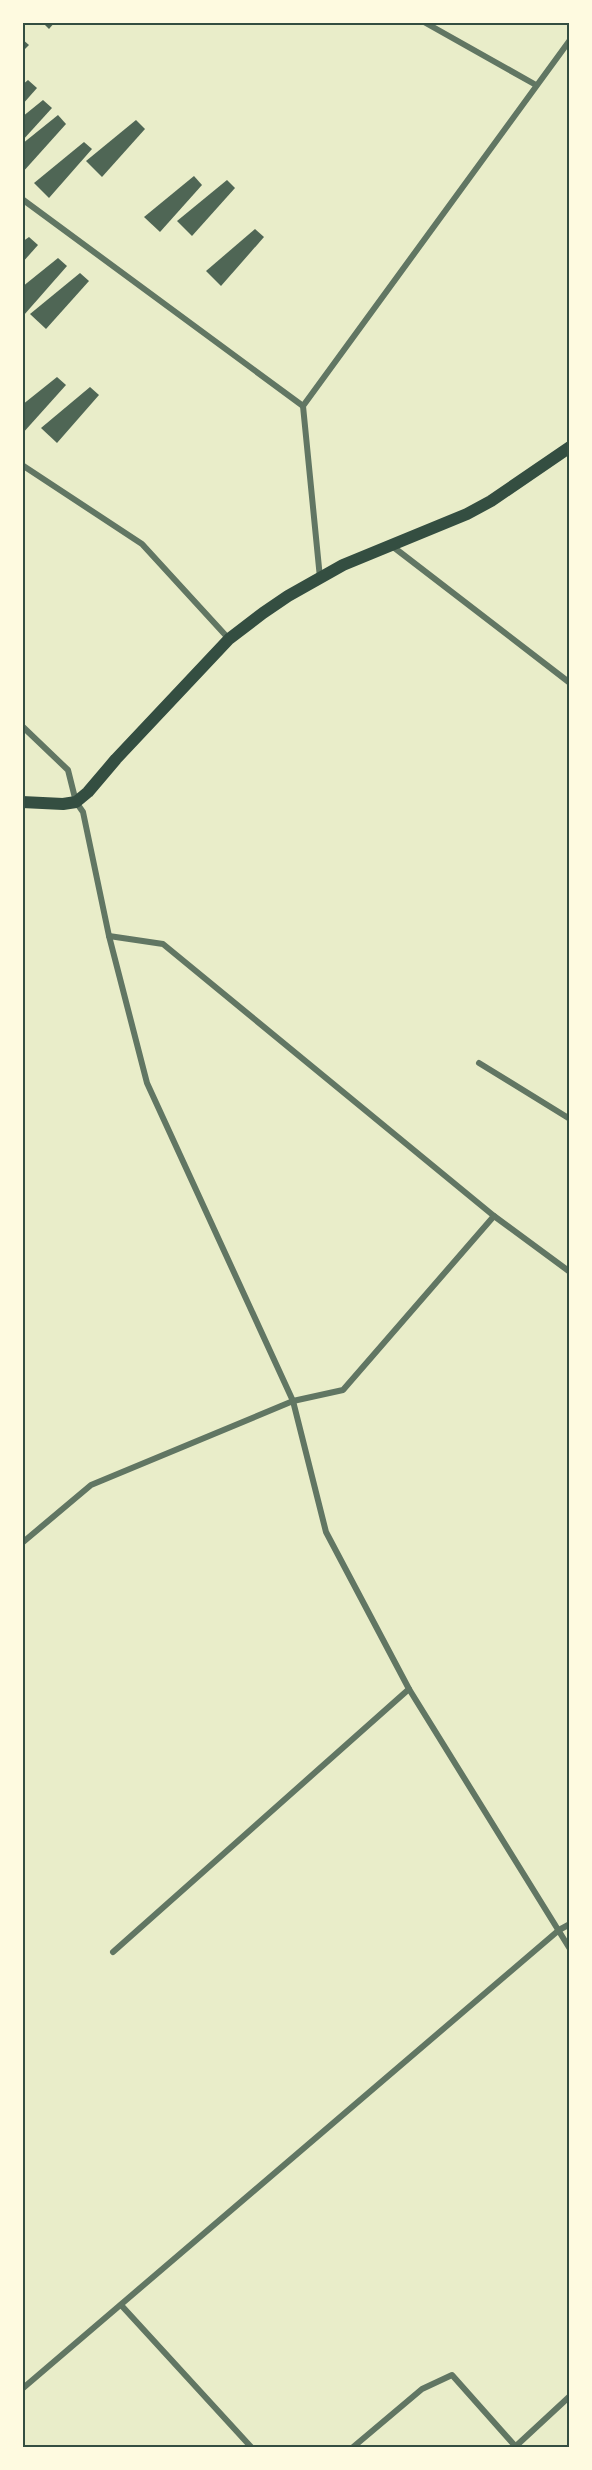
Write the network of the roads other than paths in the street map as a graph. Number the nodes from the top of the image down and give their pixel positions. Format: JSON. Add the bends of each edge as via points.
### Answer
{"nodes":[{"id":1,"x":424,"y":22,"type":"edge"},
{"id":2,"x":570,"y":40,"type":"edge"},
{"id":3,"x":536,"y":86,"type":"junction"},
{"id":4,"x":22,"y":199,"type":"edge"},
{"id":5,"x":303,"y":406,"type":"junction"},
{"id":6,"x":570,"y":447,"type":"edge"},
{"id":7,"x":22,"y":465,"type":"edge"},
{"id":8,"x":392,"y":545,"type":"junction"},
{"id":9,"x":320,"y":578,"type":"junction"},
{"id":10,"x":230,"y":639,"type":"junction"},
{"id":11,"x":570,"y":683,"type":"edge"},
{"id":12,"x":22,"y":726,"type":"edge"},
{"id":13,"x":22,"y":802,"type":"edge"},
{"id":14,"x":76,"y":802,"type":"junction"},
{"id":15,"x":109,"y":936,"type":"junction"},
{"id":16,"x":479,"y":1063,"type":"dead end"},
{"id":17,"x":570,"y":1119,"type":"edge"},
{"id":18,"x":494,"y":1216,"type":"junction"},
{"id":19,"x":570,"y":1272,"type":"edge"},
{"id":20,"x":293,"y":1401,"type":"junction"},
{"id":21,"x":22,"y":1543,"type":"edge"},
{"id":22,"x":409,"y":1689,"type":"junction"},
{"id":23,"x":570,"y":1924,"type":"edge"},
{"id":24,"x":559,"y":1930,"type":"junction"},
{"id":25,"x":570,"y":1948,"type":"edge"},
{"id":26,"x":113,"y":1952,"type":"dead end"},
{"id":27,"x":122,"y":2305,"type":"junction"},
{"id":28,"x":22,"y":2389,"type":"edge"},
{"id":29,"x":570,"y":2396,"type":"edge"},
{"id":30,"x":516,"y":2447,"type":"edge"},
{"id":31,"x":252,"y":2448,"type":"edge"},
{"id":32,"x":352,"y":2448,"type":"edge"}],
"edges":[{"from":1,"to":3,"type":"street"},
{"from":2,"to":3,"type":"street"},
{"from":3,"to":5,"type":"street"},
{"from":4,"to":5,"type":"street"},
{"from":5,"to":9,"type":"street"},
{"from":6,"to":8,"type":"main road","via":[[491,501]]},
{"from":7,"to":10,"type":"street","via":[[142,544]]},
{"from":8,"to":9,"type":"main road"},
{"from":8,"to":11,"type":"street"},
{"from":9,"to":10,"type":"main road","via":[[263,613]]},
{"from":10,"to":14,"type":"main road"},
{"from":12,"to":14,"type":"street","via":[[68,770]]},
{"from":13,"to":14,"type":"main road"},
{"from":14,"to":15,"type":"street","via":[[83,812]]},
{"from":15,"to":18,"type":"street","via":[[163,944]]},
{"from":15,"to":20,"type":"street","via":[[147,1083]]},
{"from":16,"to":17,"type":"street"},
{"from":18,"to":19,"type":"street"},
{"from":18,"to":20,"type":"street","via":[[343,1390]]},
{"from":20,"to":21,"type":"street","via":[[91,1485]]},
{"from":20,"to":22,"type":"street","via":[[326,1532]]},
{"from":22,"to":24,"type":"street"},
{"from":22,"to":26,"type":"street"},
{"from":23,"to":24,"type":"street"},
{"from":24,"to":25,"type":"street"},
{"from":24,"to":27,"type":"street"},
{"from":27,"to":28,"type":"street"},
{"from":27,"to":31,"type":"street"},
{"from":29,"to":30,"type":"street"},
{"from":30,"to":32,"type":"street","via":[[452,2375],[422,2389]]}]}
